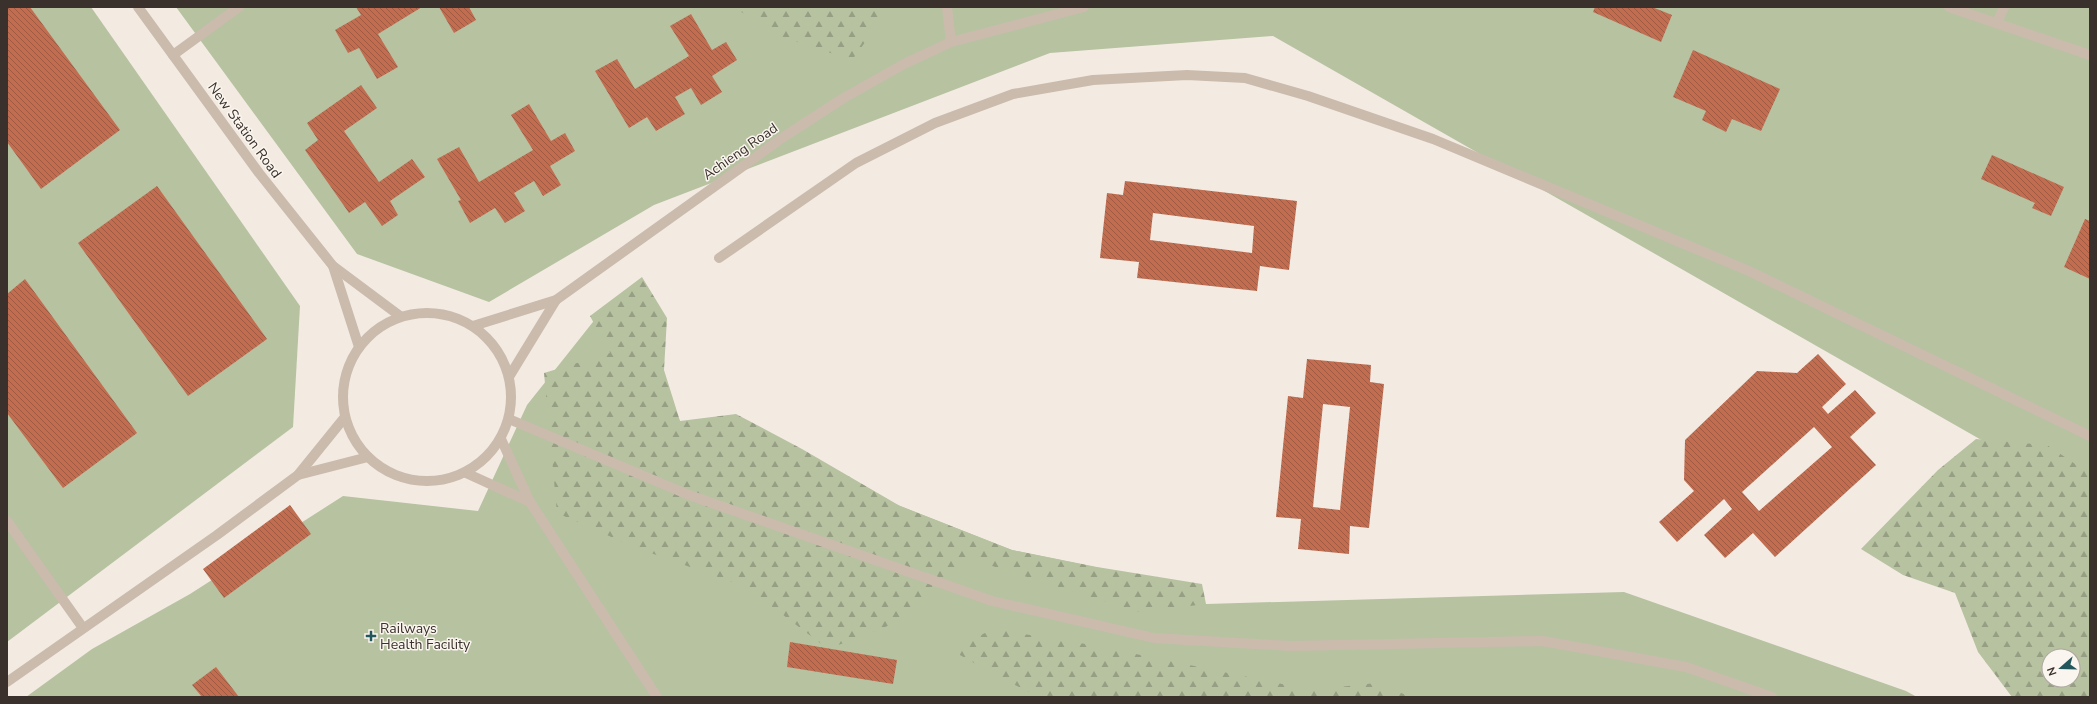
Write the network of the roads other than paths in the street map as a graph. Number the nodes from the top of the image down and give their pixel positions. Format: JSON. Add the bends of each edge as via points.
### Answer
{"nodes":[{"id":1,"x":138,"y":7,"type":"edge"},
{"id":2,"x":239,"y":7,"type":"edge"},
{"id":3,"x":947,"y":7,"type":"edge"},
{"id":4,"x":1084,"y":7,"type":"edge"},
{"id":5,"x":1949,"y":7,"type":"edge"},
{"id":6,"x":2004,"y":7,"type":"edge"},
{"id":7,"x":1998,"y":24,"type":"junction"},
{"id":8,"x":950,"y":42,"type":"junction"},
{"id":9,"x":173,"y":55,"type":"junction"},
{"id":10,"x":2090,"y":55,"type":"edge"},
{"id":11,"x":719,"y":258,"type":"dead end"},
{"id":12,"x":333,"y":266,"type":"junction"},
{"id":13,"x":556,"y":300,"type":"junction"},
{"id":14,"x":400,"y":316,"type":"junction"},
{"id":15,"x":473,"y":326,"type":"junction"},
{"id":16,"x":359,"y":347,"type":"junction"},
{"id":17,"x":509,"y":377,"type":"junction"},
{"id":18,"x":345,"y":418,"type":"junction"},
{"id":19,"x":509,"y":419,"type":"junction"},
{"id":20,"x":2090,"y":436,"type":"edge"},
{"id":21,"x":501,"y":439,"type":"junction"},
{"id":22,"x":368,"y":457,"type":"junction"},
{"id":23,"x":466,"y":473,"type":"junction"},
{"id":24,"x":298,"y":475,"type":"junction"},
{"id":25,"x":530,"y":502,"type":"junction"},
{"id":26,"x":7,"y":521,"type":"edge"},
{"id":27,"x":84,"y":628,"type":"junction"},
{"id":28,"x":7,"y":682,"type":"edge"},
{"id":29,"x":657,"y":697,"type":"edge"},
{"id":30,"x":1772,"y":697,"type":"edge"}],
"edges":[{"from":1,"to":9,"type":"street","name":"New Station Road"},
{"from":2,"to":9,"type":"street"},
{"from":3,"to":8,"type":"street"},
{"from":4,"to":8,"type":"street","name":"Achieng Road"},
{"from":5,"to":7,"type":"street"},
{"from":6,"to":7,"type":"street"},
{"from":7,"to":10,"type":"street"},
{"from":8,"to":13,"type":"street","name":"Achieng Road","via":[[904,64],[842,99],[785,136]]},
{"from":9,"to":12,"type":"street","name":"New Station Road","via":[[258,173]]},
{"from":11,"to":20,"type":"street","via":[[856,163],[935,123],[1013,94],[1093,80],[1187,75],[1245,78],[1308,96],[1433,139],[1749,271]]},
{"from":12,"to":14,"type":"street","name":"New Station Road"},
{"from":12,"to":16,"type":"street","name":"New Station Road"},
{"from":13,"to":15,"type":"street"},
{"from":13,"to":17,"type":"street"},
{"from":14,"to":15,"type":"street","via":[[425,312],[451,316]]},
{"from":14,"to":16,"type":"street","via":[[370,334]]},
{"from":15,"to":17,"type":"street","via":[[490,340],[502,358]]},
{"from":16,"to":18,"type":"street","via":[[344,380]]},
{"from":17,"to":19,"type":"street","via":[[512,398]]},
{"from":18,"to":22,"type":"street","via":[[354,439]]},
{"from":18,"to":24,"type":"street"},
{"from":19,"to":21,"type":"street"},
{"from":19,"to":30,"type":"street","via":[[689,495],[992,601],[1146,637],[1290,646],[1542,641],[1686,667]]},
{"from":21,"to":23,"type":"street","via":[[484,460]]},
{"from":21,"to":25,"type":"street"},
{"from":22,"to":23,"type":"street","via":[[389,473],[414,481],[440,481]]},
{"from":22,"to":24,"type":"street"},
{"from":23,"to":25,"type":"street"},
{"from":24,"to":27,"type":"street"},
{"from":25,"to":29,"type":"street"},
{"from":26,"to":27,"type":"street"},
{"from":27,"to":28,"type":"street"}]}
